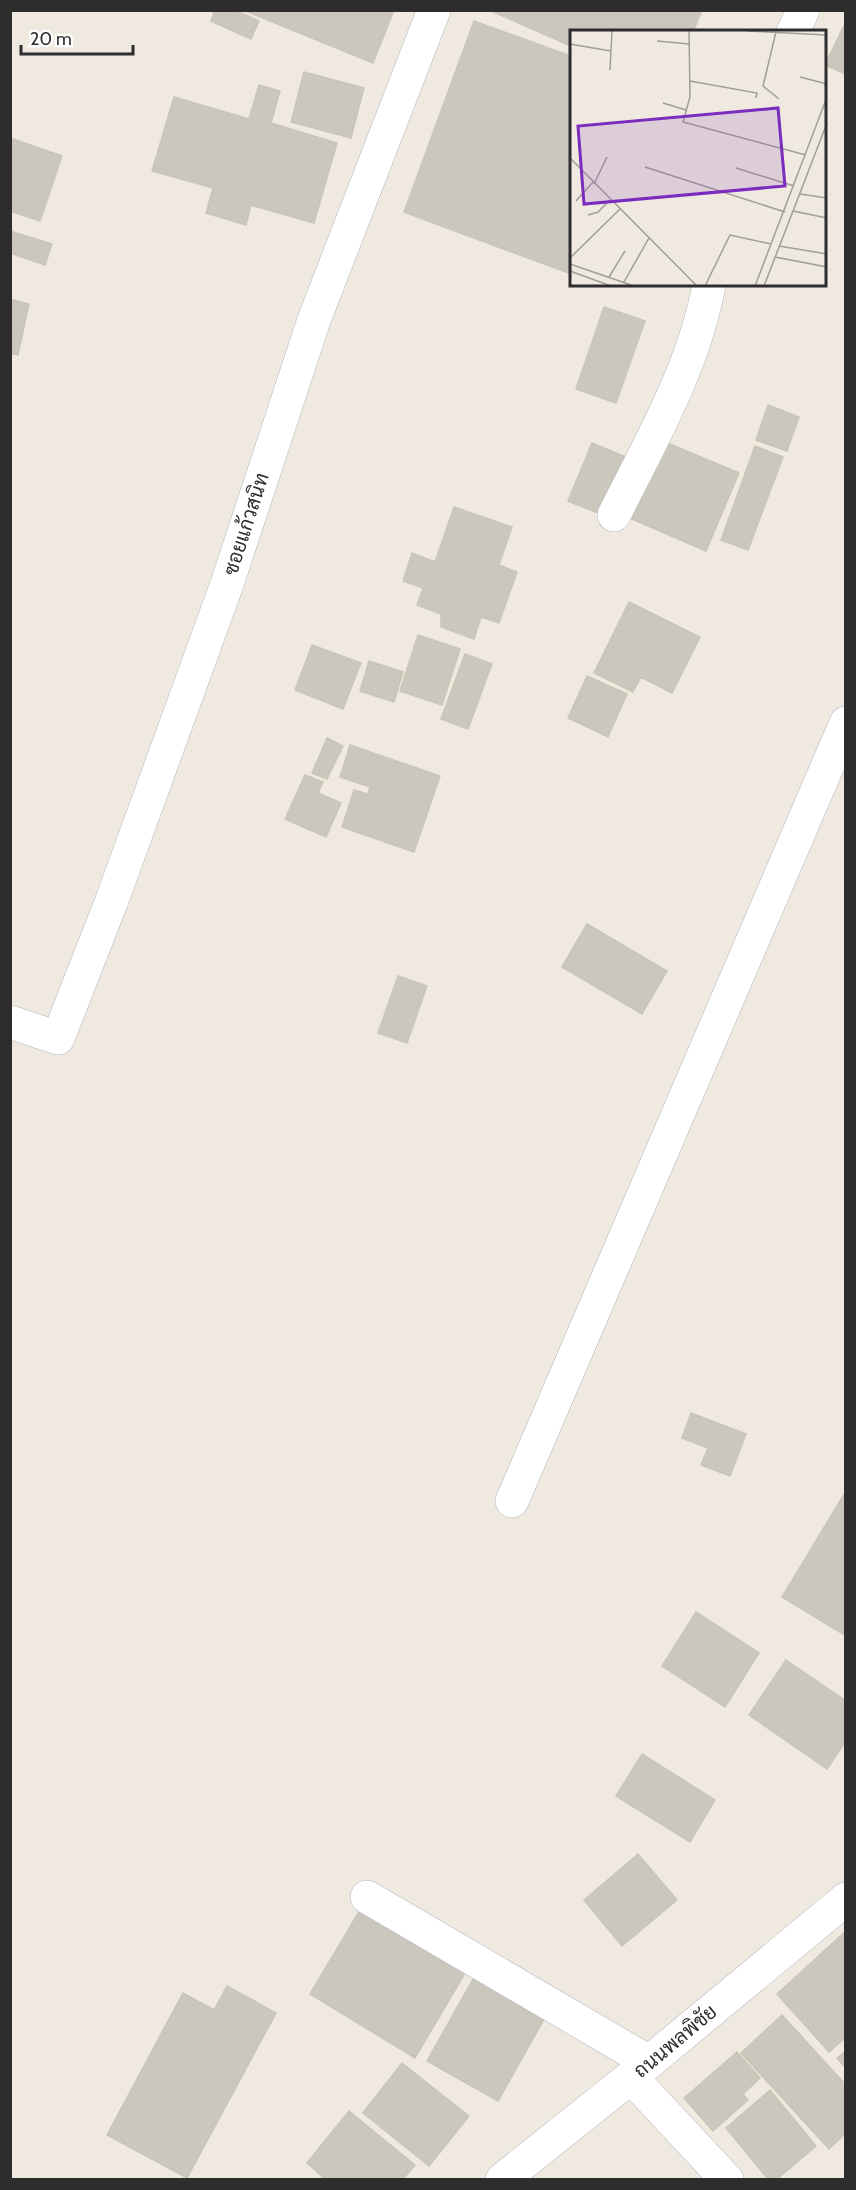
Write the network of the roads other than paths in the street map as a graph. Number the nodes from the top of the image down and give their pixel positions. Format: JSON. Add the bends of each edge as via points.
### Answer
{"nodes":[{"id":1,"x":434,"y":10,"type":"edge"},
{"id":2,"x":804,"y":10,"type":"edge"},
{"id":3,"x":794,"y":30,"type":"edge"},
{"id":4,"x":709,"y":286,"type":"edge"},
{"id":5,"x":614,"y":515,"type":"dead end"},
{"id":6,"x":846,"y":723,"type":"edge"},
{"id":7,"x":10,"y":1022,"type":"edge"},
{"id":8,"x":512,"y":1501,"type":"dead end"},
{"id":9,"x":367,"y":1897,"type":"dead end"},
{"id":10,"x":846,"y":1899,"type":"edge"},
{"id":11,"x":640,"y":2070,"type":"junction"},
{"id":12,"x":502,"y":2180,"type":"edge"},
{"id":13,"x":727,"y":2180,"type":"edge"}],
"edges":[{"from":1,"to":7,"type":"street","name":"ซอยแก้วสนิท","via":[[314,320],[226,584],[58,1038]]},
{"from":2,"to":3,"type":"street"},
{"from":4,"to":5,"type":"street","via":[[688,363]]},
{"from":6,"to":8,"type":"street"},
{"from":9,"to":11,"type":"street"},
{"from":10,"to":11,"type":"street","name":"ถนนพลพิชัย"},
{"from":11,"to":12,"type":"street","name":"ถนนพลพิชัย"},
{"from":11,"to":13,"type":"street"}]}
